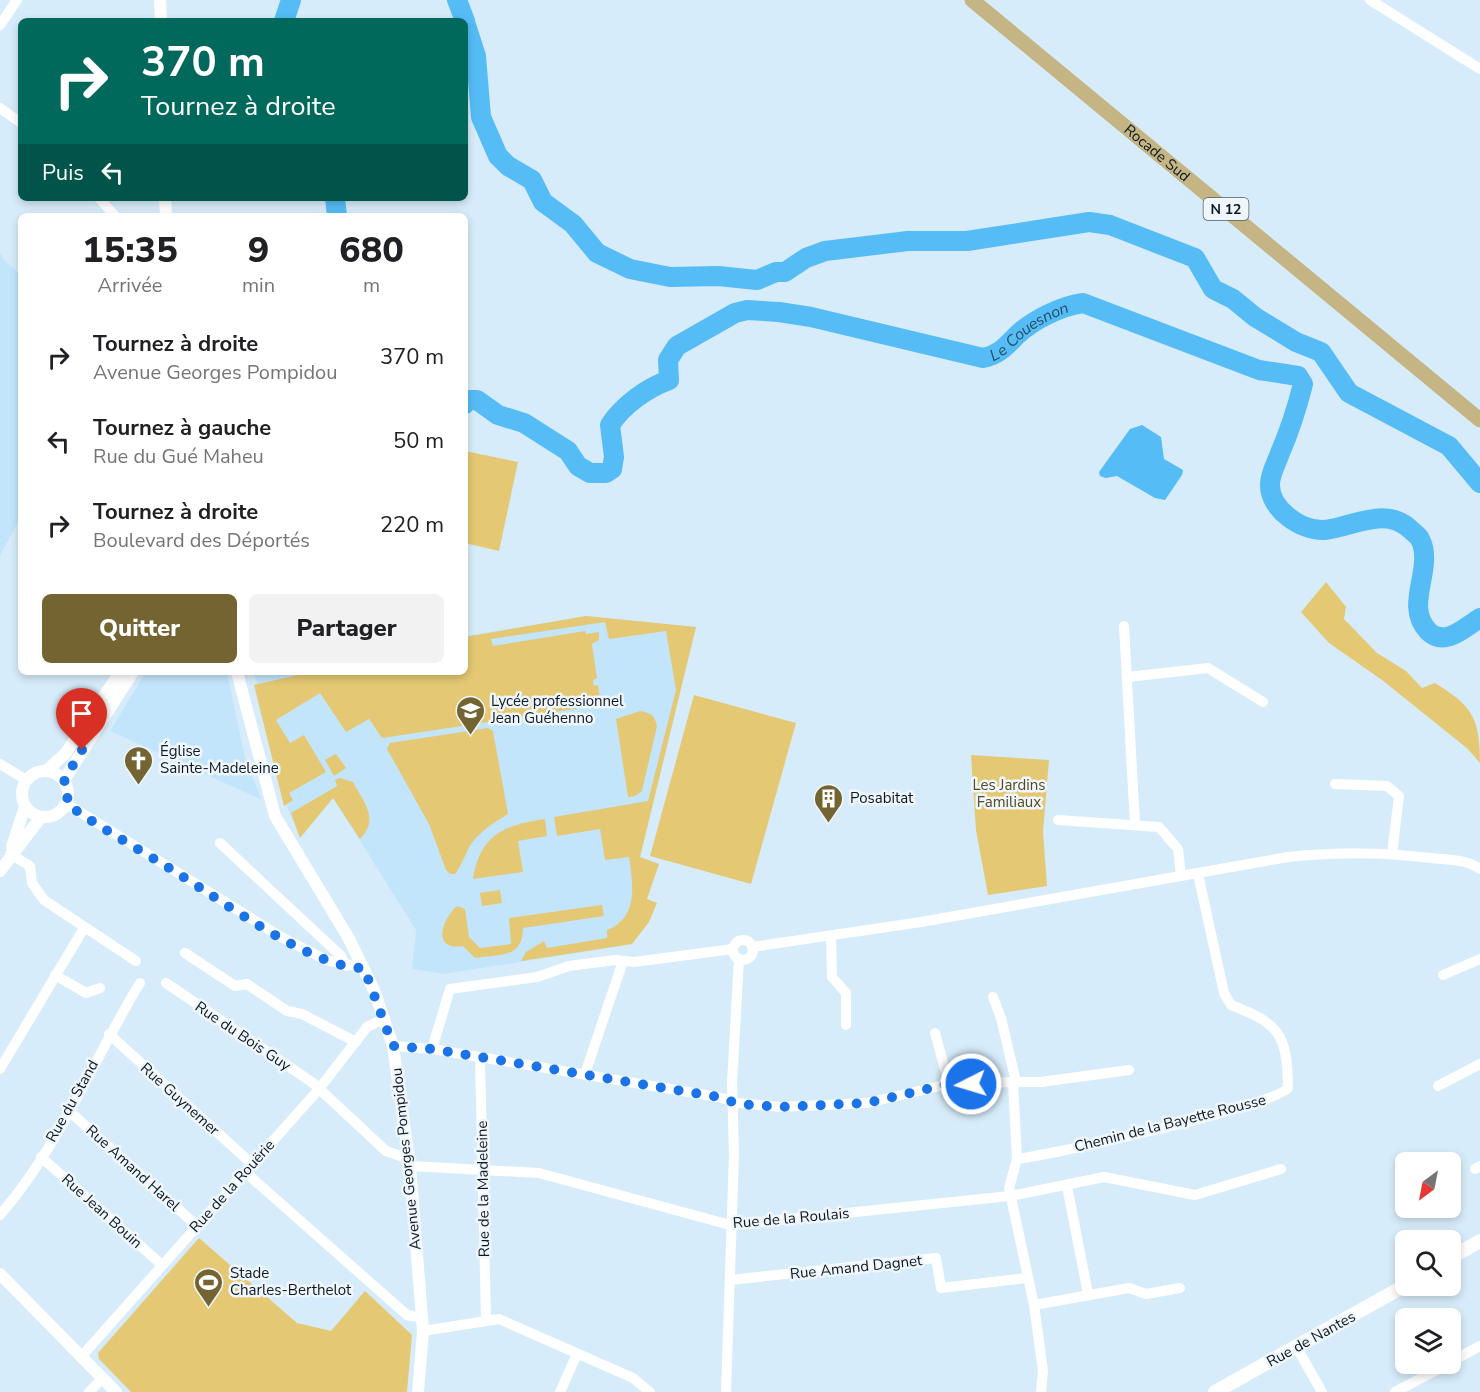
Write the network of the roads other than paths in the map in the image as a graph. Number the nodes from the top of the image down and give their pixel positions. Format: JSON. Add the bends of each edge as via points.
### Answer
{"nodes":[{"id":1,"x":17,"y":0,"type":"edge"},
{"id":2,"x":160,"y":0,"type":"edge"},
{"id":3,"x":972,"y":0,"type":"edge"},
{"id":4,"x":1370,"y":0,"type":"edge"},
{"id":5,"x":160,"y":18,"type":"edge"},
{"id":6,"x":0,"y":25,"type":"edge"},
{"id":7,"x":1480,"y":69,"type":"edge"},
{"id":8,"x":0,"y":108,"type":"edge"},
{"id":9,"x":18,"y":121,"type":"edge"},
{"id":10,"x":102,"y":201,"type":"edge"},
{"id":11,"x":112,"y":213,"type":"edge"},
{"id":12,"x":1480,"y":420,"type":"edge"},
{"id":13,"x":1124,"y":626,"type":"dead end"},
{"id":14,"x":118,"y":675,"type":"edge"},
{"id":15,"x":131,"y":675,"type":"edge"},
{"id":16,"x":238,"y":675,"type":"edge"},
{"id":17,"x":1128,"y":677,"type":"junction"},
{"id":18,"x":1263,"y":702,"type":"dead end"},
{"id":19,"x":0,"y":764,"type":"edge"},
{"id":20,"x":47,"y":770,"type":"junction"},
{"id":21,"x":26,"y":780,"type":"junction"},
{"id":22,"x":64,"y":780,"type":"junction"},
{"id":23,"x":1335,"y":784,"type":"dead end"},
{"id":24,"x":67,"y":804,"type":"junction"},
{"id":25,"x":25,"y":806,"type":"junction"},
{"id":26,"x":41,"y":817,"type":"junction"},
{"id":27,"x":1058,"y":820,"type":"dead end"},
{"id":28,"x":1135,"y":825,"type":"junction"},
{"id":29,"x":220,"y":843,"type":"dead end"},
{"id":30,"x":10,"y":854,"type":"junction"},
{"id":31,"x":1392,"y":854,"type":"junction"},
{"id":32,"x":1480,"y":869,"type":"edge"},
{"id":33,"x":0,"y":871,"type":"edge"},
{"id":34,"x":1198,"y":874,"type":"junction"},
{"id":35,"x":1181,"y":876,"type":"junction"},
{"id":36,"x":84,"y":928,"type":"junction"},
{"id":37,"x":831,"y":936,"type":"junction"},
{"id":38,"x":752,"y":947,"type":"junction"},
{"id":39,"x":733,"y":949,"type":"junction"},
{"id":40,"x":185,"y":953,"type":"dead end"},
{"id":41,"x":1480,"y":959,"type":"edge"},
{"id":42,"x":739,"y":960,"type":"junction"},
{"id":43,"x":136,"y":961,"type":"dead end"},
{"id":44,"x":623,"y":962,"type":"junction"},
{"id":45,"x":346,"y":966,"type":"junction"},
{"id":46,"x":364,"y":968,"type":"junction"},
{"id":47,"x":55,"y":975,"type":"junction"},
{"id":48,"x":1443,"y":975,"type":"dead end"},
{"id":49,"x":140,"y":983,"type":"dead end"},
{"id":50,"x":166,"y":983,"type":"dead end"},
{"id":51,"x":100,"y":988,"type":"dead end"},
{"id":52,"x":993,"y":997,"type":"dead end"},
{"id":53,"x":385,"y":1018,"type":"junction"},
{"id":54,"x":846,"y":1025,"type":"dead end"},
{"id":55,"x":935,"y":1033,"type":"dead end"},
{"id":56,"x":109,"y":1034,"type":"junction"},
{"id":57,"x":356,"y":1042,"type":"junction"},
{"id":58,"x":393,"y":1046,"type":"junction"},
{"id":59,"x":432,"y":1049,"type":"junction"},
{"id":60,"x":480,"y":1058,"type":"junction"},
{"id":61,"x":1480,"y":1064,"type":"edge"},
{"id":62,"x":0,"y":1069,"type":"edge"},
{"id":63,"x":1130,"y":1070,"type":"dead end"},
{"id":64,"x":585,"y":1074,"type":"junction"},
{"id":65,"x":1015,"y":1082,"type":"junction"},
{"id":66,"x":949,"y":1084,"type":"junction"},
{"id":67,"x":1438,"y":1086,"type":"dead end"},
{"id":68,"x":319,"y":1089,"type":"junction"},
{"id":69,"x":732,"y":1101,"type":"junction"},
{"id":70,"x":68,"y":1110,"type":"junction"},
{"id":71,"x":41,"y":1157,"type":"junction"},
{"id":72,"x":1017,"y":1159,"type":"junction"},
{"id":73,"x":410,"y":1163,"type":"junction"},
{"id":74,"x":249,"y":1168,"type":"junction"},
{"id":75,"x":1281,"y":1169,"type":"dead end"},
{"id":76,"x":481,"y":1170,"type":"junction"},
{"id":77,"x":1067,"y":1186,"type":"junction"},
{"id":78,"x":1010,"y":1196,"type":"junction"},
{"id":79,"x":0,"y":1215,"type":"edge"},
{"id":80,"x":730,"y":1225,"type":"junction"},
{"id":81,"x":197,"y":1226,"type":"junction"},
{"id":82,"x":1480,"y":1241,"type":"edge"},
{"id":83,"x":1461,"y":1252,"type":"edge"},
{"id":84,"x":162,"y":1265,"type":"junction"},
{"id":85,"x":0,"y":1274,"type":"edge"},
{"id":86,"x":1027,"y":1278,"type":"junction"},
{"id":87,"x":730,"y":1280,"type":"junction"},
{"id":88,"x":1180,"y":1288,"type":"dead end"},
{"id":89,"x":1395,"y":1291,"type":"edge"},
{"id":90,"x":1088,"y":1294,"type":"junction"},
{"id":91,"x":1034,"y":1305,"type":"junction"},
{"id":92,"x":422,"y":1318,"type":"junction"},
{"id":93,"x":486,"y":1320,"type":"junction"},
{"id":94,"x":423,"y":1331,"type":"junction"},
{"id":95,"x":1480,"y":1346,"type":"edge"},
{"id":96,"x":1298,"y":1348,"type":"junction"},
{"id":97,"x":577,"y":1354,"type":"junction"},
{"id":98,"x":1461,"y":1356,"type":"edge"},
{"id":99,"x":81,"y":1357,"type":"junction"},
{"id":100,"x":1429,"y":1374,"type":"edge"},
{"id":101,"x":102,"y":1379,"type":"junction"},
{"id":102,"x":89,"y":1392,"type":"edge"},
{"id":103,"x":116,"y":1392,"type":"edge"},
{"id":104,"x":418,"y":1392,"type":"edge"},
{"id":105,"x":560,"y":1392,"type":"edge"},
{"id":106,"x":650,"y":1392,"type":"edge"},
{"id":107,"x":726,"y":1392,"type":"edge"},
{"id":108,"x":1041,"y":1392,"type":"edge"},
{"id":109,"x":1215,"y":1392,"type":"edge"},
{"id":110,"x":1322,"y":1392,"type":"edge"},
{"id":111,"x":1395,"y":1392,"type":"edge"}],
"edges":[{"from":1,"to":6,"type":"street"},
{"from":2,"to":5,"type":"street"},
{"from":3,"to":12,"type":"main road","name":"Rocade Sud","number":"N 12"},
{"from":4,"to":7,"type":"street"},
{"from":8,"to":9,"type":"street"},
{"from":10,"to":11,"type":"street"},
{"from":13,"to":17,"type":"street"},
{"from":14,"to":20,"type":"street","via":[[65,754]]},
{"from":15,"to":22,"type":"street"},
{"from":16,"to":46,"type":"street","name":"Avenue Georges Pompidou","via":[[275,816]]},
{"from":17,"to":18,"type":"street","via":[[1208,668]]},
{"from":17,"to":28,"type":"street"},
{"from":19,"to":21,"type":"street"},
{"from":20,"to":21,"type":"street","via":[[35,772]]},
{"from":20,"to":22,"type":"street"},
{"from":21,"to":25,"type":"street","via":[[22,797]]},
{"from":22,"to":24,"type":"street"},
{"from":23,"to":31,"type":"street","via":[[1387,786],[1399,796]]},
{"from":24,"to":26,"type":"street","via":[[56,815]]},
{"from":24,"to":45,"type":"street","via":[[283,938],[315,956]]},
{"from":25,"to":26,"type":"street"},
{"from":25,"to":30,"type":"street"},
{"from":26,"to":30,"type":"street"},
{"from":27,"to":28,"type":"street"},
{"from":28,"to":35,"type":"street","via":[[1159,827],[1178,849]]},
{"from":29,"to":45,"type":"street","via":[[340,955]]},
{"from":30,"to":33,"type":"street"},
{"from":30,"to":36,"type":"street","via":[[30,866],[32,883],[44,900]]},
{"from":31,"to":32,"type":"street","via":[[1460,861]]},
{"from":31,"to":34,"type":"street","via":[[1345,852],[1288,857]]},
{"from":34,"to":35,"type":"street"},
{"from":34,"to":72,"type":"street","name":"Chemin de la Bayette Rousse","via":[[1224,993],[1231,1005],[1262,1018],[1280,1034],[1288,1088],[1261,1102]]},
{"from":35,"to":37,"type":"street"},
{"from":36,"to":43,"type":"street"},
{"from":36,"to":47,"type":"street"},
{"from":37,"to":38,"type":"street"},
{"from":37,"to":54,"type":"street","via":[[832,977],[846,993]]},
{"from":38,"to":39,"type":"street","via":[[740,941]]},
{"from":38,"to":42,"type":"street","via":[[748,959]]},
{"from":39,"to":42,"type":"street"},
{"from":39,"to":44,"type":"street"},
{"from":40,"to":57,"type":"street","via":[[235,986],[247,984],[287,1011],[302,1014]]},
{"from":41,"to":48,"type":"street"},
{"from":42,"to":69,"type":"street"},
{"from":44,"to":59,"type":"street","via":[[569,966],[537,977],[450,989]]},
{"from":44,"to":64,"type":"street"},
{"from":45,"to":46,"type":"street"},
{"from":46,"to":53,"type":"street","name":"Avenue Georges Pompidou"},
{"from":47,"to":51,"type":"street","via":[[86,993]]},
{"from":47,"to":62,"type":"street"},
{"from":49,"to":56,"type":"street","name":"Rue du Stand"},
{"from":50,"to":68,"type":"street","name":"Rue du Bois Guy"},
{"from":52,"to":65,"type":"street"},
{"from":53,"to":57,"type":"street","name":"Rue de la Rouërie","via":[[367,1027]]},
{"from":53,"to":58,"type":"street","name":"Avenue Georges Pompidou"},
{"from":55,"to":66,"type":"street"},
{"from":56,"to":70,"type":"street","name":"Rue du Stand"},
{"from":56,"to":74,"type":"street","name":"Rue Guynemer"},
{"from":57,"to":68,"type":"street","name":"Rue de la Rouërie"},
{"from":58,"to":59,"type":"street"},
{"from":58,"to":73,"type":"street","name":"Avenue Georges Pompidou"},
{"from":59,"to":60,"type":"street"},
{"from":60,"to":64,"type":"street"},
{"from":60,"to":76,"type":"street","name":"Rue de la Madeleine"},
{"from":61,"to":67,"type":"street"},
{"from":63,"to":65,"type":"street"},
{"from":64,"to":69,"type":"street"},
{"from":65,"to":66,"type":"street"},
{"from":65,"to":72,"type":"street"},
{"from":66,"to":69,"type":"street","via":[[867,1103],[780,1107]]},
{"from":68,"to":73,"type":"street","name":"Rue du Bois Guy","via":[[386,1151]]},
{"from":68,"to":74,"type":"street","name":"Rue de la Rouërie"},
{"from":69,"to":80,"type":"street"},
{"from":70,"to":71,"type":"street","name":"Rue du Stand"},
{"from":70,"to":81,"type":"street","name":"Rue Amand Harel"},
{"from":71,"to":79,"type":"street","name":"Rue du Stand"},
{"from":71,"to":84,"type":"street","name":"Rue Jean Bouin"},
{"from":72,"to":78,"type":"street"},
{"from":73,"to":76,"type":"street","name":"Rue de la Roulais"},
{"from":73,"to":92,"type":"street","name":"Avenue Georges Pompidou"},
{"from":74,"to":81,"type":"street","name":"Rue de la Rouërie"},
{"from":74,"to":92,"type":"street","name":"Rue Guynemer","via":[[407,1315]]},
{"from":75,"to":77,"type":"street","name":"Rue de la Roulais","via":[[1195,1195],[1104,1177]]},
{"from":76,"to":80,"type":"street","name":"Rue de la Roulais","via":[[539,1173]]},
{"from":76,"to":93,"type":"street","name":"Rue de la Madeleine"},
{"from":77,"to":78,"type":"street","name":"Rue de la Roulais"},
{"from":77,"to":90,"type":"street"},
{"from":78,"to":80,"type":"street","name":"Rue de la Roulais"},
{"from":78,"to":86,"type":"street"},
{"from":80,"to":87,"type":"street"},
{"from":81,"to":84,"type":"street","name":"Rue de la Rouërie"},
{"from":82,"to":83,"type":"main road"},
{"from":84,"to":99,"type":"street","name":"Rue de la Rouërie"},
{"from":85,"to":99,"type":"street"},
{"from":86,"to":87,"type":"street","name":"Rue Amand Dagnet","via":[[941,1288],[936,1258]]},
{"from":86,"to":91,"type":"street"},
{"from":87,"to":107,"type":"street"},
{"from":88,"to":90,"type":"street","via":[[1146,1294],[1129,1288]]},
{"from":89,"to":96,"type":"main road","name":"Rue de Nantes"},
{"from":90,"to":91,"type":"street"},
{"from":91,"to":108,"type":"street","via":[[1043,1371]]},
{"from":92,"to":94,"type":"street","name":"Avenue Georges Pompidou"},
{"from":93,"to":94,"type":"street"},
{"from":93,"to":97,"type":"street","via":[[499,1319]]},
{"from":94,"to":104,"type":"street","name":"Avenue Georges Pompidou"},
{"from":95,"to":98,"type":"street"},
{"from":96,"to":109,"type":"main road","name":"Rue de Nantes"},
{"from":96,"to":110,"type":"street"},
{"from":97,"to":105,"type":"street"},
{"from":97,"to":106,"type":"street","via":[[633,1378]]},
{"from":99,"to":101,"type":"street"},
{"from":100,"to":111,"type":"street"},
{"from":101,"to":102,"type":"street"},
{"from":101,"to":103,"type":"street"}]}
